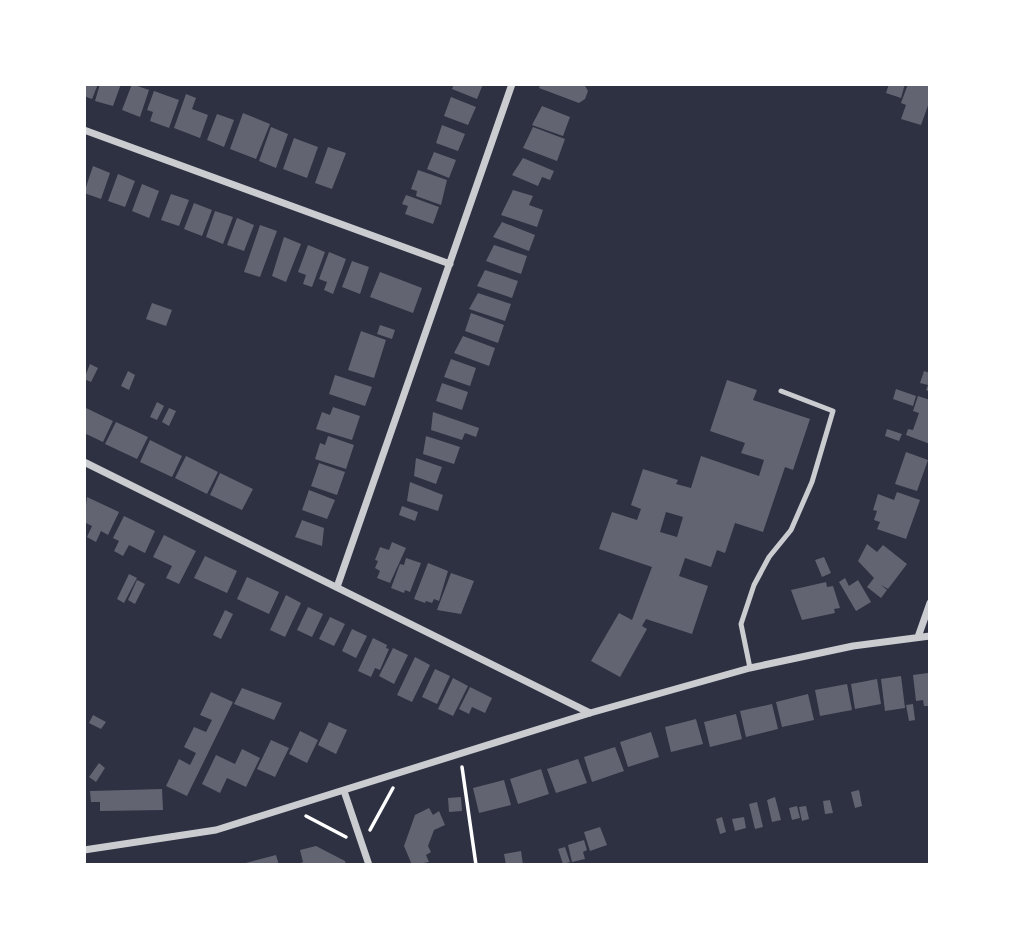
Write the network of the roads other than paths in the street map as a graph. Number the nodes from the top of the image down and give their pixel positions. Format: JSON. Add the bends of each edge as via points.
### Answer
{"nodes":[{"id":1,"x":513,"y":84,"type":"edge"},
{"id":2,"x":84,"y":130,"type":"edge"},
{"id":3,"x":450,"y":264,"type":"junction"},
{"id":4,"x":781,"y":391,"type":"dead end"},
{"id":5,"x":84,"y":462,"type":"edge"},
{"id":6,"x":337,"y":587,"type":"junction"},
{"id":7,"x":930,"y":603,"type":"edge"},
{"id":8,"x":930,"y":636,"type":"edge"},
{"id":9,"x":918,"y":637,"type":"junction"},
{"id":10,"x":750,"y":668,"type":"junction"},
{"id":11,"x":590,"y":713,"type":"junction"},
{"id":12,"x":344,"y":791,"type":"junction"},
{"id":13,"x":84,"y":850,"type":"edge"},
{"id":14,"x":369,"y":865,"type":"edge"}],
"edges":[{"from":1,"to":3,"type":"street"},
{"from":2,"to":3,"type":"street"},
{"from":3,"to":6,"type":"street"},
{"from":4,"to":10,"type":"lane","via":[[833,411],[812,482],[791,530],[754,585],[741,624]]},
{"from":5,"to":6,"type":"street"},
{"from":6,"to":11,"type":"street"},
{"from":7,"to":9,"type":"street"},
{"from":8,"to":9,"type":"street"},
{"from":9,"to":10,"type":"street"},
{"from":10,"to":11,"type":"street"},
{"from":11,"to":12,"type":"street"},
{"from":12,"to":13,"type":"street","via":[[216,830]]},
{"from":12,"to":14,"type":"street"}]}
